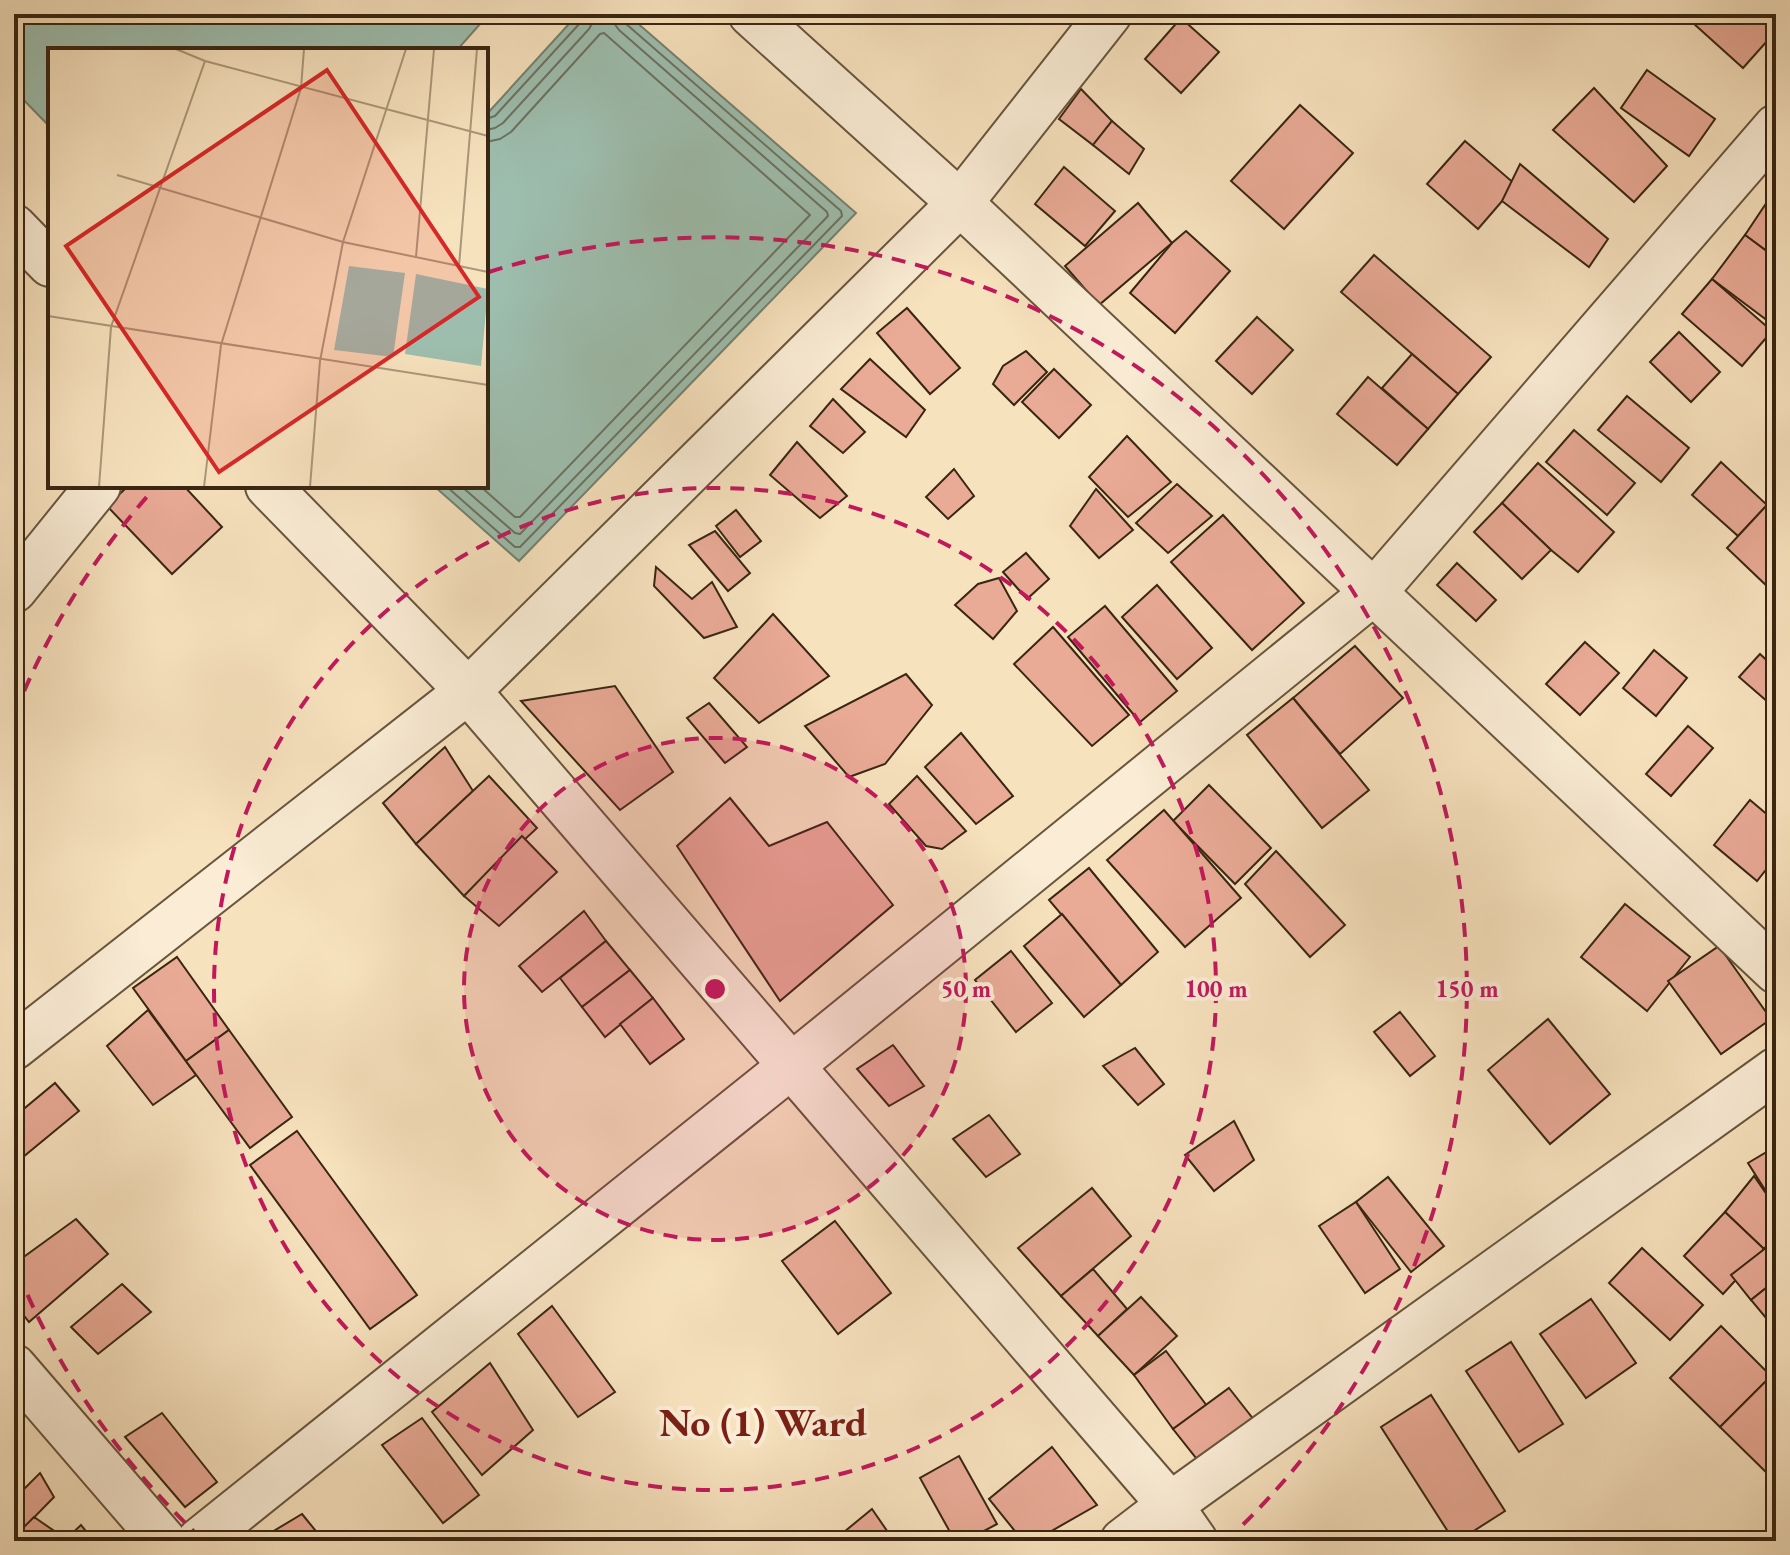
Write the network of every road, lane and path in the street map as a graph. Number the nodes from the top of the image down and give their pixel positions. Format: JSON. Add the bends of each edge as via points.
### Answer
{"nodes":[{"id":1,"x":751,"y":14,"type":"edge"},
{"id":2,"x":1109,"y":14,"type":"edge"},
{"id":3,"x":1776,"y":127,"type":"edge"},
{"id":4,"x":960,"y":203,"type":"junction"},
{"id":5,"x":14,"y":227,"type":"edge"},
{"id":6,"x":48,"y":262,"type":"edge"},
{"id":7,"x":96,"y":488,"type":"edge"},
{"id":8,"x":270,"y":488,"type":"edge"},
{"id":9,"x":14,"y":590,"type":"edge"},
{"id":10,"x":1374,"y":592,"type":"junction"},
{"id":11,"x":468,"y":691,"type":"junction"},
{"id":12,"x":1776,"y":971,"type":"edge"},
{"id":13,"x":14,"y":1047,"type":"edge"},
{"id":14,"x":791,"y":1066,"type":"junction"},
{"id":15,"x":1776,"y":1070,"type":"edge"},
{"id":16,"x":14,"y":1367,"type":"edge"},
{"id":17,"x":1170,"y":1505,"type":"junction"},
{"id":18,"x":164,"y":1541,"type":"edge"},
{"id":19,"x":199,"y":1541,"type":"edge"},
{"id":20,"x":1123,"y":1541,"type":"edge"},
{"id":21,"x":1195,"y":1541,"type":"edge"}],
"edges":[{"from":1,"to":4,"type":"street"},
{"from":2,"to":4,"type":"street"},
{"from":3,"to":10,"type":"street"},
{"from":4,"to":10,"type":"street"},
{"from":4,"to":11,"type":"street"},
{"from":5,"to":6,"type":"street"},
{"from":7,"to":9,"type":"street"},
{"from":8,"to":11,"type":"street"},
{"from":10,"to":12,"type":"street"},
{"from":10,"to":14,"type":"street"},
{"from":11,"to":13,"type":"street"},
{"from":11,"to":14,"type":"street"},
{"from":14,"to":17,"type":"street"},
{"from":14,"to":19,"type":"street"},
{"from":15,"to":17,"type":"street"},
{"from":16,"to":18,"type":"street"},
{"from":17,"to":20,"type":"street"},
{"from":17,"to":21,"type":"street"}]}
